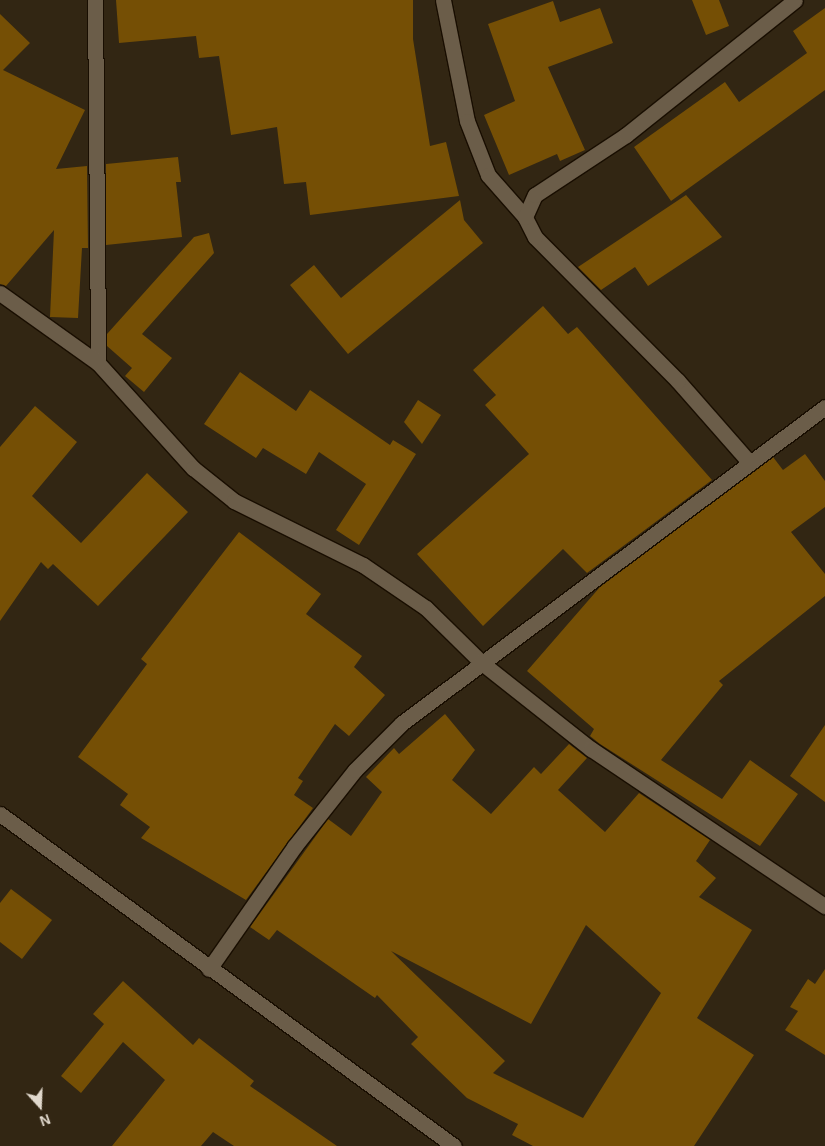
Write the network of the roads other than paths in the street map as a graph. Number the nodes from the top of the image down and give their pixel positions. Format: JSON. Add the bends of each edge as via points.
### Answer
{"nodes":[{"id":1,"x":95,"y":0,"type":"edge"},
{"id":2,"x":443,"y":0,"type":"edge"},
{"id":3,"x":795,"y":0,"type":"edge"},
{"id":4,"x":525,"y":217,"type":"junction"},
{"id":5,"x":0,"y":293,"type":"edge"},
{"id":6,"x":98,"y":363,"type":"junction"},
{"id":7,"x":825,"y":407,"type":"edge"},
{"id":8,"x":750,"y":463,"type":"junction"},
{"id":9,"x":482,"y":663,"type":"junction"},
{"id":10,"x":0,"y":814,"type":"edge"},
{"id":11,"x":825,"y":906,"type":"edge"},
{"id":12,"x":209,"y":969,"type":"junction"},
{"id":13,"x":448,"y":1144,"type":"edge"}],
"edges":[{"from":1,"to":6,"type":"street"},
{"from":2,"to":4,"type":"street","via":[[467,121],[488,175]]},
{"from":3,"to":4,"type":"street","via":[[626,135],[535,195]]},
{"from":4,"to":8,"type":"street","via":[[535,237],[678,381]]},
{"from":5,"to":6,"type":"street"},
{"from":6,"to":9,"type":"street","via":[[193,468],[234,501],[363,565],[426,608]]},
{"from":7,"to":8,"type":"street"},
{"from":8,"to":9,"type":"street"},
{"from":9,"to":11,"type":"street","via":[[644,788]]},
{"from":9,"to":12,"type":"street","via":[[402,723],[355,770],[294,847]]},
{"from":10,"to":12,"type":"street"},
{"from":12,"to":13,"type":"street"}]}
